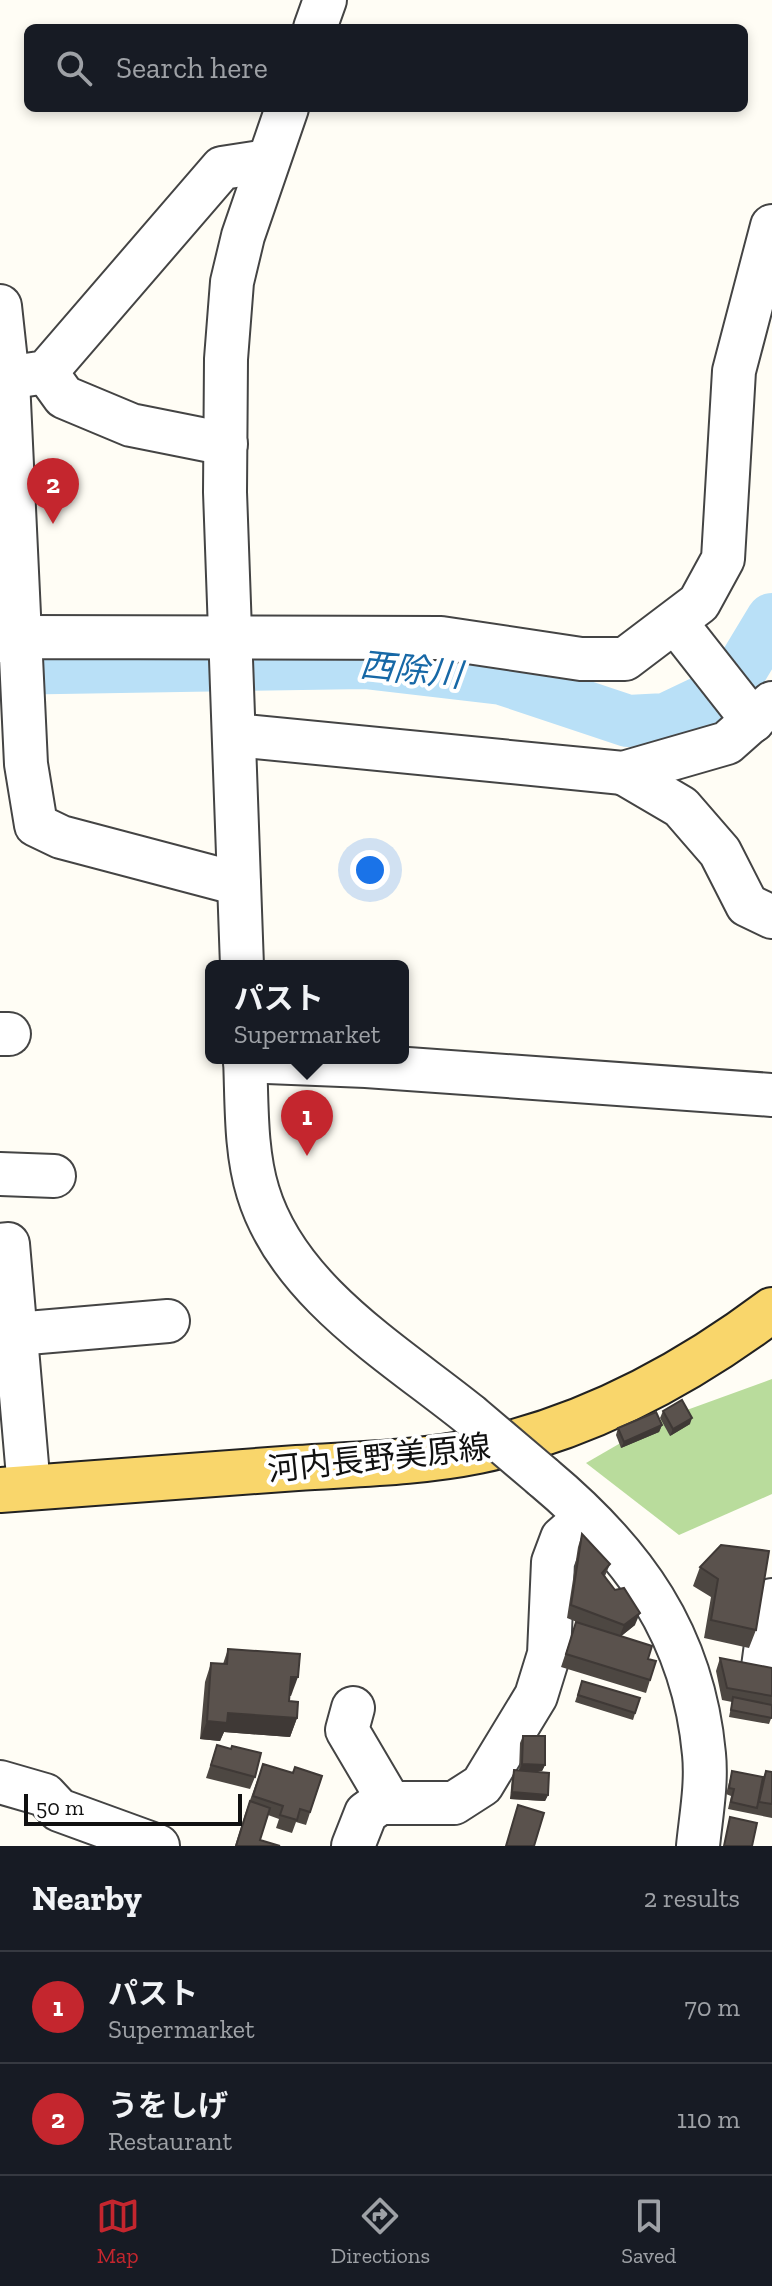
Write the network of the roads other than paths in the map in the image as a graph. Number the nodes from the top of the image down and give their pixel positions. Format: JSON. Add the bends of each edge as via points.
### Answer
{"nodes":[{"id":1,"x":325,"y":0,"type":"edge"},
{"id":2,"x":316,"y":24,"type":"edge"},
{"id":3,"x":285,"y":112,"type":"edge"},
{"id":4,"x":267,"y":161,"type":"junction"},
{"id":5,"x":772,"y":226,"type":"edge"},
{"id":6,"x":0,"y":306,"type":"edge"},
{"id":7,"x":18,"y":377,"type":"edge"},
{"id":8,"x":226,"y":444,"type":"junction"},
{"id":9,"x":8,"y":528,"type":"edge"},
{"id":10,"x":679,"y":627,"type":"junction"},
{"id":11,"x":231,"y":641,"type":"junction"},
{"id":12,"x":15,"y":646,"type":"edge"},
{"id":13,"x":758,"y":713,"type":"edge"},
{"id":14,"x":235,"y":735,"type":"junction"},
{"id":15,"x":17,"y":757,"type":"edge"},
{"id":16,"x":623,"y":773,"type":"junction"},
{"id":17,"x":239,"y":884,"type":"junction"},
{"id":18,"x":772,"y":917,"type":"edge"},
{"id":19,"x":242,"y":960,"type":"edge"},
{"id":20,"x":245,"y":1064,"type":"edge"},
{"id":21,"x":331,"y":1064,"type":"edge"},
{"id":22,"x":772,"y":1095,"type":"edge"},
{"id":23,"x":0,"y":1174,"type":"edge"},
{"id":24,"x":54,"y":1176,"type":"dead end"},
{"id":25,"x":0,"y":1245,"type":"edge"},
{"id":26,"x":772,"y":1310,"type":"edge"},
{"id":27,"x":168,"y":1322,"type":"dead end"},
{"id":28,"x":16,"y":1334,"type":"junction"},
{"id":29,"x":10,"y":1393,"type":"edge"},
{"id":30,"x":14,"y":1489,"type":"edge"},
{"id":31,"x":586,"y":1517,"type":"junction"},
{"id":32,"x":772,"y":1600,"type":"edge"},
{"id":33,"x":681,"y":1652,"type":"junction"},
{"id":34,"x":768,"y":1667,"type":"edge"},
{"id":35,"x":353,"y":1708,"type":"dead end"},
{"id":36,"x":0,"y":1782,"type":"edge"},
{"id":37,"x":390,"y":1803,"type":"junction"},
{"id":38,"x":86,"y":1834,"type":"edge"},
{"id":39,"x":158,"y":1846,"type":"edge"},
{"id":40,"x":353,"y":1846,"type":"edge"},
{"id":41,"x":698,"y":1846,"type":"edge"}],
"edges":[{"from":1,"to":2,"type":"street"},
{"from":3,"to":4,"type":"street"},
{"from":4,"to":7,"type":"street","via":[[222,168]]},
{"from":4,"to":8,"type":"street","via":[[232,282]]},
{"from":5,"to":10,"type":"street","via":[[734,371],[723,559]]},
{"from":6,"to":7,"type":"street"},
{"from":7,"to":8,"type":"street","via":[[131,425]]},
{"from":7,"to":9,"type":"street"},
{"from":8,"to":11,"type":"street"},
{"from":9,"to":12,"type":"street"},
{"from":10,"to":11,"type":"street","via":[[625,659],[581,659],[441,638]]},
{"from":10,"to":13,"type":"street"},
{"from":11,"to":12,"type":"street"},
{"from":11,"to":14,"type":"street"},
{"from":12,"to":15,"type":"street"},
{"from":13,"to":16,"type":"street","via":[[727,743]]},
{"from":14,"to":16,"type":"street"},
{"from":14,"to":17,"type":"street"},
{"from":15,"to":17,"type":"street","via":[[36,825],[61,837]]},
{"from":16,"to":18,"type":"street","via":[[681,807],[720,852],[747,905]]},
{"from":17,"to":19,"type":"street"},
{"from":20,"to":31,"type":"street","bridge":true,"via":[[251,1157],[269,1222],[308,1278],[345,1316],[470,1415]]},
{"from":21,"to":22,"type":"street"},
{"from":23,"to":24,"type":"street"},
{"from":25,"to":28,"type":"street","via":[[8,1244]]},
{"from":26,"to":30,"type":"main road","name":"河内長野美原線","via":[[675,1376],[619,1404],[477,1451]]},
{"from":27,"to":28,"type":"street"},
{"from":28,"to":29,"type":"street"},
{"from":29,"to":30,"type":"street"},
{"from":31,"to":33,"type":"street","via":[[639,1574]]},
{"from":31,"to":37,"type":"street","via":[[562,1538],[553,1562],[549,1654],[536,1696],[482,1785],[454,1803]]},
{"from":32,"to":34,"type":"street"},
{"from":33,"to":34,"type":"street"},
{"from":33,"to":41,"type":"street","via":[[704,1757]]},
{"from":35,"to":37,"type":"street","via":[[347,1730]]},
{"from":36,"to":38,"type":"street","via":[[45,1795]]},
{"from":37,"to":40,"type":"street","via":[[366,1813]]},
{"from":38,"to":39,"type":"street"}]}
